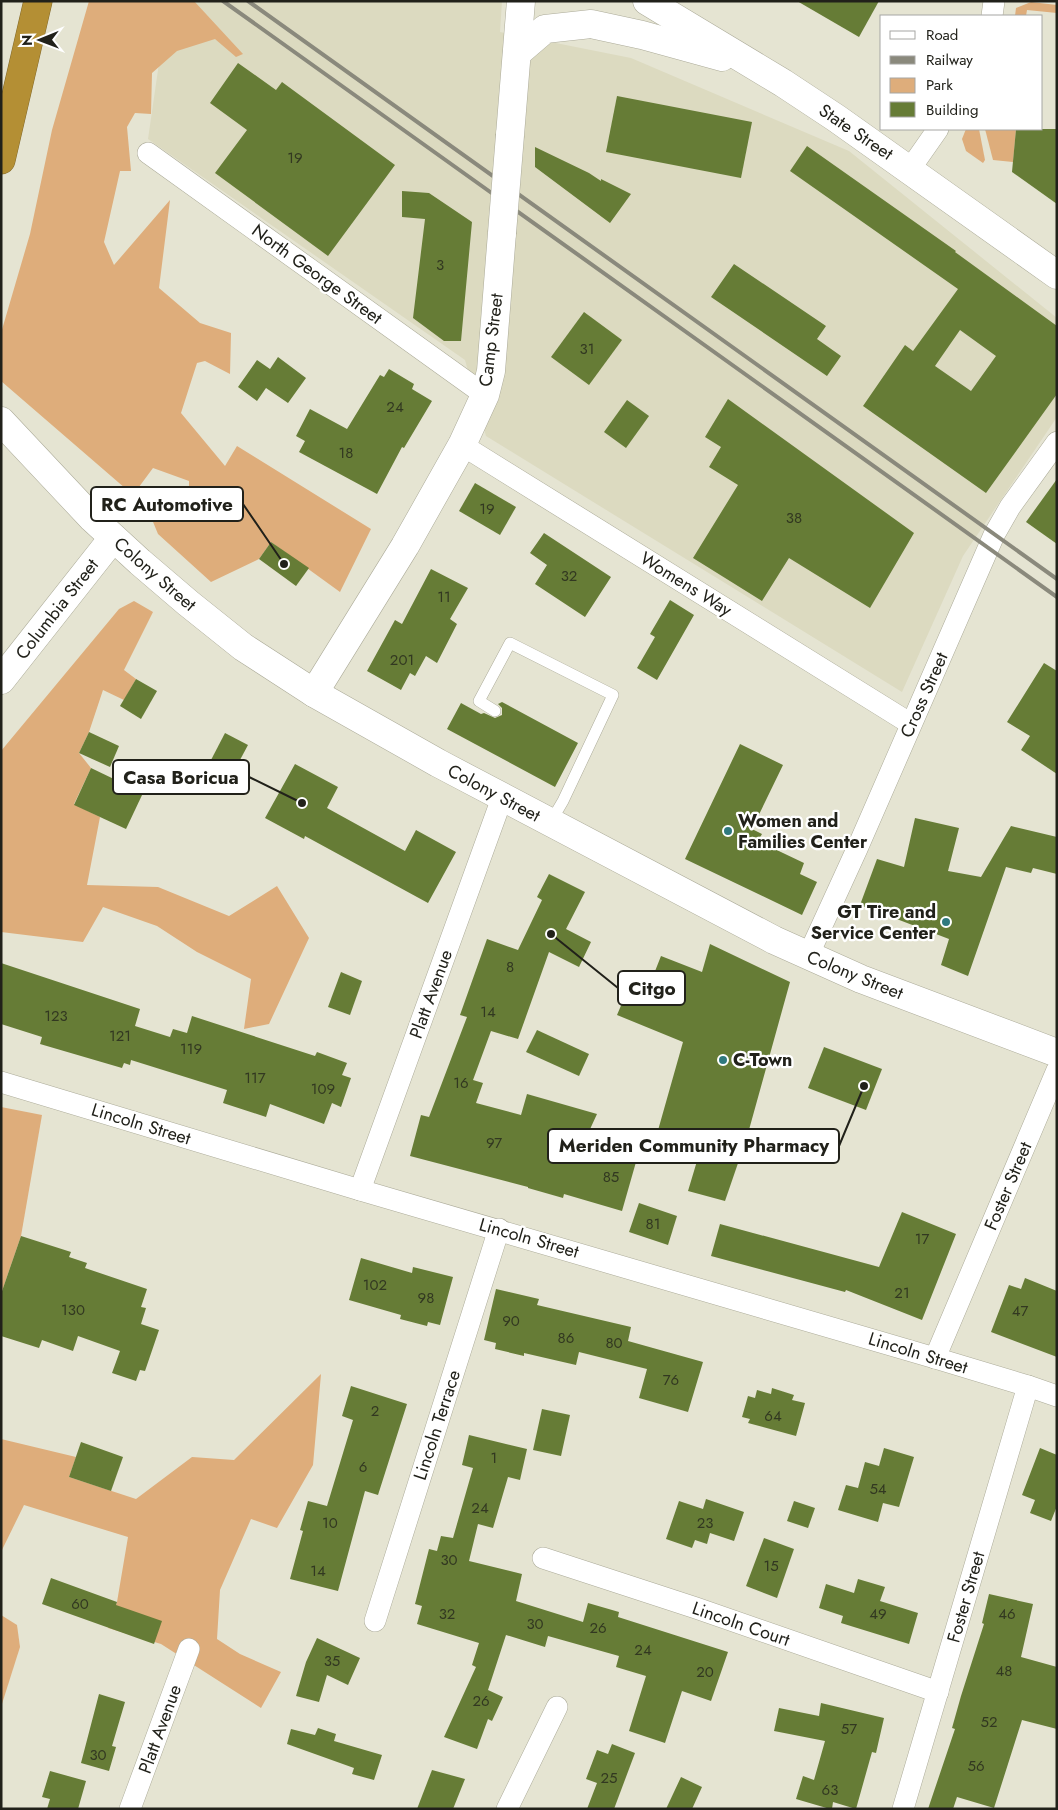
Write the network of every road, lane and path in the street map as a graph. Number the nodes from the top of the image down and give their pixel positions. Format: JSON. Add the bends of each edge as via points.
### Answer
{"nodes":[{"id":1,"x":38,"y":1,"type":"edge"},
{"id":2,"x":521,"y":1,"type":"edge"},
{"id":3,"x":647,"y":1,"type":"edge"},
{"id":4,"x":994,"y":1,"type":"edge"},
{"id":5,"x":992,"y":15,"type":"edge"},
{"id":6,"x":517,"y":53,"type":"junction"},
{"id":7,"x":756,"y":67,"type":"junction"},
{"id":8,"x":937,"y":130,"type":"edge"},
{"id":9,"x":148,"y":153,"type":"dead end"},
{"id":10,"x":1,"y":160,"type":"edge"},
{"id":11,"x":910,"y":169,"type":"junction"},
{"id":12,"x":1057,"y":275,"type":"edge"},
{"id":13,"x":485,"y":395,"type":"junction"},
{"id":14,"x":1,"y":421,"type":"edge"},
{"id":15,"x":1057,"y":442,"type":"edge"},
{"id":16,"x":462,"y":445,"type":"junction"},
{"id":17,"x":113,"y":538,"type":"junction"},
{"id":18,"x":1,"y":680,"type":"edge"},
{"id":19,"x":314,"y":693,"type":"junction"},
{"id":20,"x":495,"y":711,"type":"dead end"},
{"id":21,"x":911,"y":724,"type":"junction"},
{"id":22,"x":502,"y":798,"type":"junction"},
{"id":23,"x":550,"y":823,"type":"junction"},
{"id":24,"x":808,"y":956,"type":"junction"},
{"id":25,"x":1057,"y":1053,"type":"edge"},
{"id":26,"x":1057,"y":1070,"type":"edge"},
{"id":27,"x":1,"y":1082,"type":"edge"},
{"id":28,"x":360,"y":1190,"type":"junction"},
{"id":29,"x":499,"y":1229,"type":"junction"},
{"id":30,"x":935,"y":1358,"type":"junction"},
{"id":31,"x":1028,"y":1386,"type":"junction"},
{"id":32,"x":1057,"y":1396,"type":"edge"},
{"id":33,"x":543,"y":1558,"type":"dead end"},
{"id":34,"x":375,"y":1622,"type":"dead end"},
{"id":35,"x":189,"y":1649,"type":"dead end"},
{"id":36,"x":938,"y":1692,"type":"junction"},
{"id":37,"x":557,"y":1706,"type":"dead end"},
{"id":38,"x":130,"y":1809,"type":"edge"},
{"id":39,"x":507,"y":1809,"type":"edge"},
{"id":40,"x":903,"y":1809,"type":"edge"}],
"edges":[{"from":1,"to":10,"type":"highway"},
{"from":2,"to":6,"type":"street","name":"Camp Street"},
{"from":3,"to":7,"type":"street","name":"State Street"},
{"from":4,"to":5,"type":"street"},
{"from":6,"to":7,"type":"street","via":[[546,29],[591,24]]},
{"from":6,"to":13,"type":"street","name":"Camp Street","bridge":true,"via":[[491,371]]},
{"from":7,"to":11,"type":"street","name":"State Street"},
{"from":8,"to":11,"type":"street"},
{"from":9,"to":13,"type":"street","name":"North George Street"},
{"from":11,"to":12,"type":"street","name":"State Street"},
{"from":13,"to":16,"type":"street","name":"Camp Street"},
{"from":14,"to":17,"type":"street","name":"Colony Street"},
{"from":15,"to":21,"type":"street","name":"Cross Street","via":[[1010,506],[994,535]]},
{"from":16,"to":19,"type":"street","name":"Camp Street","via":[[405,546]]},
{"from":16,"to":21,"type":"street","name":"Womens Way"},
{"from":17,"to":18,"type":"street","name":"Columbia Street"},
{"from":17,"to":19,"type":"street","name":"Colony Street","via":[[243,647]]},
{"from":19,"to":22,"type":"street","name":"Colony Street"},
{"from":20,"to":23,"type":"lane","via":[[479,701],[510,643],[613,696],[579,754],[563,801]]},
{"from":21,"to":24,"type":"street","name":"Cross Street"},
{"from":22,"to":23,"type":"street","name":"Colony Street"},
{"from":22,"to":28,"type":"street","name":"Platt Avenue"},
{"from":23,"to":24,"type":"street","name":"Colony Street"},
{"from":24,"to":25,"type":"street","name":"Colony Street"},
{"from":26,"to":30,"type":"street","name":"Foster Street"},
{"from":27,"to":28,"type":"street","name":"Lincoln Street"},
{"from":28,"to":29,"type":"street","name":"Lincoln Street"},
{"from":29,"to":30,"type":"street","name":"Lincoln Street"},
{"from":29,"to":34,"type":"street","name":"Lincoln Terrace"},
{"from":30,"to":31,"type":"street","name":"Lincoln Street"},
{"from":31,"to":32,"type":"street","name":"Lincoln Street"},
{"from":31,"to":36,"type":"street","name":"Foster Street"},
{"from":33,"to":36,"type":"street","name":"Lincoln Court"},
{"from":35,"to":38,"type":"street","name":"Platt Avenue"},
{"from":36,"to":40,"type":"street","name":"Foster Street"},
{"from":37,"to":39,"type":"street"}]}
